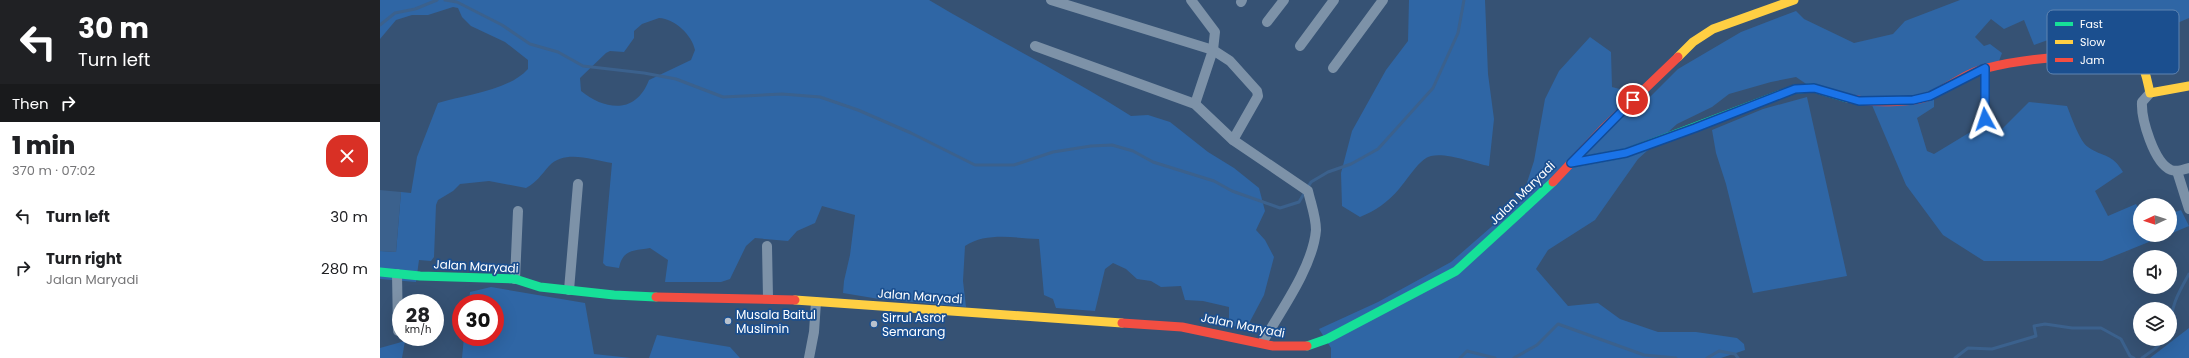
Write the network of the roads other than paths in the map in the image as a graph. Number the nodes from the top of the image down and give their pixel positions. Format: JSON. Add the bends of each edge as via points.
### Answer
{"nodes":[{"id":1,"x":1051,"y":0,"type":"edge"},
{"id":2,"x":1191,"y":0,"type":"edge"},
{"id":3,"x":1284,"y":0,"type":"edge"},
{"id":4,"x":1334,"y":0,"type":"edge"},
{"id":5,"x":1794,"y":0,"type":"edge"},
{"id":6,"x":1378,"y":2,"type":"edge"},
{"id":7,"x":1267,"y":22,"type":"dead end"},
{"id":8,"x":1035,"y":46,"type":"dead end"},
{"id":9,"x":1300,"y":46,"type":"dead end"},
{"id":10,"x":1213,"y":50,"type":"junction"},
{"id":11,"x":2047,"y":57,"type":"edge"},
{"id":12,"x":1334,"y":68,"type":"dead end"},
{"id":13,"x":1985,"y":68,"type":"junction"},
{"id":14,"x":2145,"y":74,"type":"edge"},
{"id":15,"x":2189,"y":86,"type":"edge"},
{"id":16,"x":2150,"y":93,"type":"junction"},
{"id":17,"x":1195,"y":104,"type":"junction"},
{"id":18,"x":1985,"y":119,"type":"dead end"},
{"id":19,"x":1233,"y":140,"type":"junction"},
{"id":20,"x":1571,"y":163,"type":"junction"},
{"id":21,"x":2189,"y":168,"type":"edge"},
{"id":22,"x":2177,"y":171,"type":"junction"},
{"id":23,"x":578,"y":184,"type":"dead end"},
{"id":24,"x":2189,"y":209,"type":"edge"},
{"id":25,"x":518,"y":211,"type":"dead end"},
{"id":26,"x":767,"y":246,"type":"dead end"},
{"id":27,"x":380,"y":272,"type":"edge"},
{"id":28,"x":397,"y":274,"type":"junction"},
{"id":29,"x":515,"y":279,"type":"junction"},
{"id":30,"x":569,"y":290,"type":"junction"},
{"id":31,"x":397,"y":294,"type":"edge"},
{"id":32,"x":768,"y":298,"type":"junction"},
{"id":33,"x":816,"y":302,"type":"junction"},
{"id":34,"x":1262,"y":343,"type":"junction"},
{"id":35,"x":809,"y":358,"type":"edge"}],
"edges":[{"from":1,"to":10,"type":"street"},
{"from":2,"to":10,"type":"street","via":[[1215,32]]},
{"from":3,"to":7,"type":"street"},
{"from":4,"to":9,"type":"street"},
{"from":5,"to":20,"type":"street","name":"Jalan Maryadi","via":[[1713,29],[1693,42]]},
{"from":6,"to":12,"type":"street"},
{"from":8,"to":17,"type":"street"},
{"from":10,"to":17,"type":"street"},
{"from":10,"to":19,"type":"street","via":[[1230,61],[1257,91],[1258,96]]},
{"from":11,"to":13,"type":"street"},
{"from":13,"to":18,"type":"street"},
{"from":13,"to":20,"type":"street","via":[[1930,96],[1913,100],[1859,101],[1814,88],[1795,89],[1626,153]]},
{"from":14,"to":16,"type":"street"},
{"from":15,"to":16,"type":"street"},
{"from":16,"to":22,"type":"street","via":[[2142,102],[2146,129],[2158,157],[2165,166]]},
{"from":17,"to":19,"type":"street"},
{"from":19,"to":34,"type":"street","via":[[1305,189],[1315,218],[1313,244],[1290,299]]},
{"from":20,"to":34,"type":"street","name":"Jalan Maryadi","via":[[1541,195],[1447,277],[1319,343],[1295,347]]},
{"from":21,"to":22,"type":"street"},
{"from":22,"to":24,"type":"street"},
{"from":23,"to":30,"type":"street"},
{"from":25,"to":29,"type":"street"},
{"from":26,"to":32,"type":"street"},
{"from":27,"to":28,"type":"street","name":"Jalan Maryadi"},
{"from":28,"to":29,"type":"street","name":"Jalan Maryadi"},
{"from":28,"to":31,"type":"street"},
{"from":29,"to":30,"type":"street","name":"Jalan Maryadi","via":[[540,287]]},
{"from":30,"to":32,"type":"street","name":"Jalan Maryadi","via":[[690,298]]},
{"from":32,"to":33,"type":"street","name":"Jalan Maryadi"},
{"from":33,"to":34,"type":"street","name":"Jalan Maryadi","via":[[1182,326]]},
{"from":33,"to":35,"type":"street"}]}
